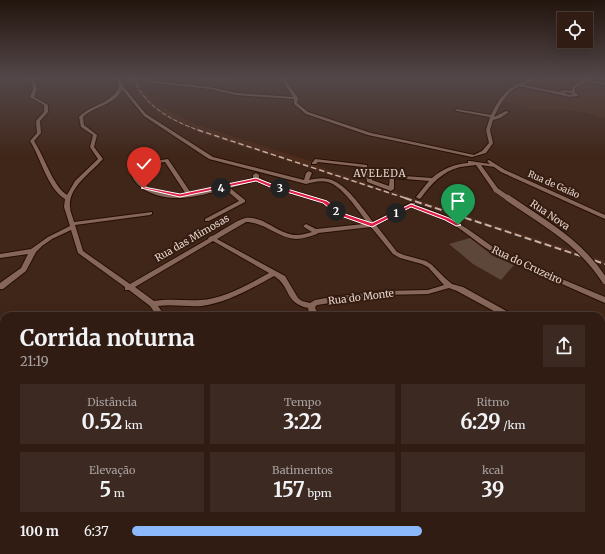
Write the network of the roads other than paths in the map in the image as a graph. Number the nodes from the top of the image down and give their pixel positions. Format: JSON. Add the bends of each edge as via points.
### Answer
{"nodes":[{"id":1,"x":44,"y":104,"type":"edge"},
{"id":2,"x":103,"y":104,"type":"edge"},
{"id":3,"x":136,"y":104,"type":"edge"},
{"id":4,"x":296,"y":104,"type":"edge"},
{"id":5,"x":500,"y":104,"type":"edge"},
{"id":6,"x":457,"y":110,"type":"dead end"},
{"id":7,"x":507,"y":112,"type":"dead end"},
{"id":8,"x":492,"y":117,"type":"junction"},
{"id":9,"x":484,"y":152,"type":"junction"},
{"id":10,"x":457,"y":154,"type":"junction"},
{"id":11,"x":474,"y":156,"type":"junction"},
{"id":12,"x":467,"y":161,"type":"junction"},
{"id":13,"x":314,"y":163,"type":"dead end"},
{"id":14,"x":483,"y":163,"type":"junction"},
{"id":15,"x":249,"y":168,"type":"junction"},
{"id":16,"x":264,"y":172,"type":"junction"},
{"id":17,"x":309,"y":173,"type":"dead end"},
{"id":18,"x":256,"y":177,"type":"junction"},
{"id":19,"x":432,"y":180,"type":"junction"},
{"id":20,"x":306,"y":182,"type":"junction"},
{"id":21,"x":225,"y":187,"type":"junction"},
{"id":22,"x":190,"y":194,"type":"junction"},
{"id":23,"x":419,"y":197,"type":"dead end"},
{"id":24,"x":68,"y":198,"type":"junction"},
{"id":25,"x":150,"y":213,"type":"dead end"},
{"id":26,"x":605,"y":217,"type":"edge"},
{"id":27,"x":207,"y":220,"type":"dead end"},
{"id":28,"x":372,"y":225,"type":"junction"},
{"id":29,"x":72,"y":226,"type":"junction"},
{"id":30,"x":306,"y":226,"type":"dead end"},
{"id":31,"x":315,"y":233,"type":"dead end"},
{"id":32,"x":211,"y":238,"type":"junction"},
{"id":33,"x":33,"y":251,"type":"junction"},
{"id":34,"x":0,"y":256,"type":"edge"},
{"id":35,"x":274,"y":273,"type":"junction"},
{"id":36,"x":605,"y":281,"type":"edge"},
{"id":37,"x":449,"y":286,"type":"junction"},
{"id":38,"x":0,"y":287,"type":"edge"},
{"id":39,"x":128,"y":288,"type":"junction"},
{"id":40,"x":605,"y":300,"type":"edge"},
{"id":41,"x":153,"y":304,"type":"junction"},
{"id":42,"x":311,"y":306,"type":"junction"},
{"id":43,"x":158,"y":312,"type":"edge"},
{"id":44,"x":313,"y":312,"type":"edge"},
{"id":45,"x":501,"y":312,"type":"edge"}],
"edges":[{"from":1,"to":24,"type":"street","via":[[46,112],[38,122],[39,133],[32,141],[62,196]]},
{"from":2,"to":24,"type":"street","via":[[85,112],[81,117],[82,126],[96,135],[92,146],[102,157],[101,160],[77,182]]},
{"from":3,"to":15,"type":"street","via":[[166,130],[210,158]]},
{"from":4,"to":10,"type":"street","via":[[307,112],[370,134]]},
{"from":5,"to":8,"type":"street"},
{"from":6,"to":8,"type":"street"},
{"from":7,"to":8,"type":"street","via":[[499,117]]},
{"from":8,"to":9,"type":"street","via":[[488,130],[491,143]]},
{"from":9,"to":11,"type":"street"},
{"from":9,"to":14,"type":"street","name":"Rua Nova"},
{"from":10,"to":11,"type":"street","name":"Rua de Gaião"},
{"from":10,"to":12,"type":"street"},
{"from":11,"to":12,"type":"street"},
{"from":11,"to":14,"type":"street","name":"Rua de Gaião"},
{"from":12,"to":14,"type":"street"},
{"from":12,"to":19,"type":"street","via":[[439,173]]},
{"from":13,"to":19,"type":"street","via":[[317,160],[365,166],[369,181],[391,188],[392,176]]},
{"from":14,"to":26,"type":"street","name":"Rua de Gaião"},
{"from":14,"to":36,"type":"street","name":"Rua Nova","bridge":true,"via":[[496,190],[567,238],[585,255]]},
{"from":15,"to":16,"type":"street"},
{"from":15,"to":18,"type":"street"},
{"from":16,"to":18,"type":"street"},
{"from":16,"to":20,"type":"street"},
{"from":17,"to":20,"type":"street"},
{"from":18,"to":21,"type":"street"},
{"from":18,"to":28,"type":"street","via":[[272,186],[325,202],[340,214]]},
{"from":19,"to":23,"type":"street"},
{"from":20,"to":28,"type":"street","via":[[333,182]]},
{"from":21,"to":22,"type":"street"},
{"from":21,"to":27,"type":"street","via":[[243,201]]},
{"from":22,"to":22,"type":"street","via":[[175,196],[144,188],[137,184],[132,168],[136,165],[166,160]]},
{"from":24,"to":29,"type":"street","via":[[67,207]]},
{"from":25,"to":29,"type":"street"},
{"from":28,"to":30,"type":"street","via":[[315,231]]},
{"from":28,"to":37,"type":"street","via":[[395,253],[424,262]]},
{"from":28,"to":40,"type":"street","name":"Rua do Cruzeiro","via":[[412,205],[447,219],[505,258]]},
{"from":29,"to":33,"type":"street"},
{"from":29,"to":39,"type":"street","via":[[80,252]]},
{"from":31,"to":32,"type":"street","name":"Rua das Mimosas","via":[[290,236],[251,220],[239,223]]},
{"from":32,"to":35,"type":"street"},
{"from":32,"to":39,"type":"street","name":"Rua das Mimosas"},
{"from":33,"to":34,"type":"street"},
{"from":33,"to":38,"type":"street","via":[[24,269]]},
{"from":35,"to":41,"type":"street","via":[[219,298],[204,302]]},
{"from":35,"to":42,"type":"street","via":[[288,284],[291,296],[295,300]]},
{"from":37,"to":42,"type":"street","name":"Rua do Monte","via":[[428,292],[384,293],[331,300]]},
{"from":37,"to":45,"type":"street","via":[[460,289]]},
{"from":39,"to":41,"type":"street"},
{"from":41,"to":43,"type":"street"},
{"from":42,"to":44,"type":"street","name":"Rua do Monte"}]}
